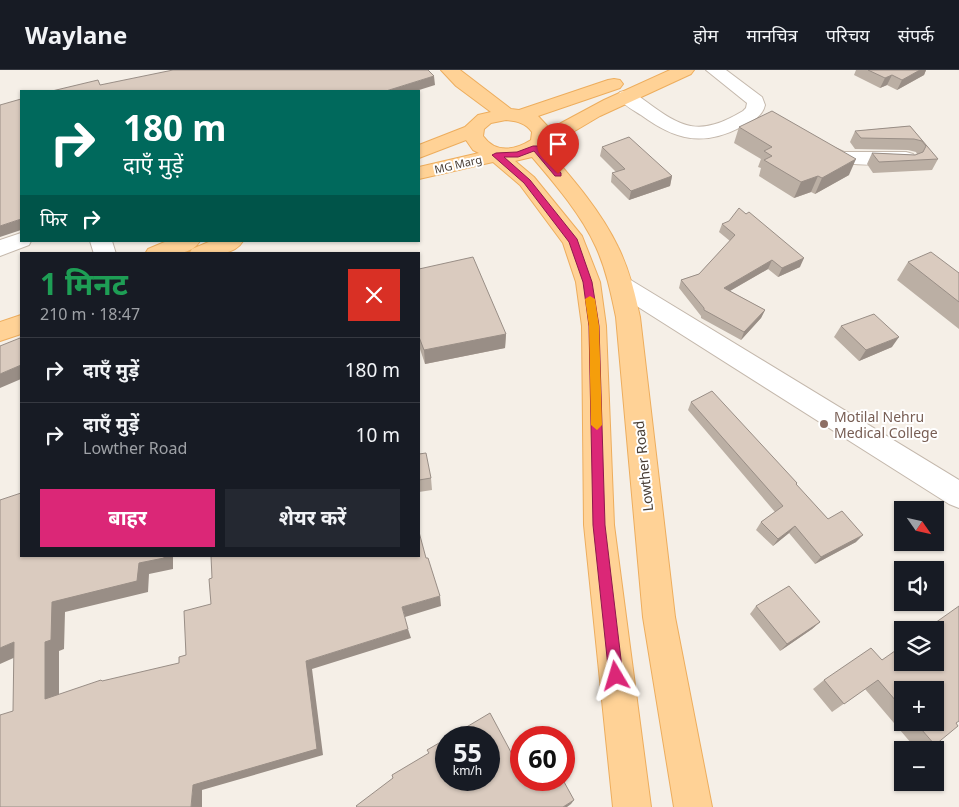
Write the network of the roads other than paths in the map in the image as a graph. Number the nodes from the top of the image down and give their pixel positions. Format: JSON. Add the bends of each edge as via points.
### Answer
{"nodes":[{"id":1,"x":650,"y":70,"type":"edge"},
{"id":2,"x":685,"y":70,"type":"edge"},
{"id":3,"x":715,"y":70,"type":"edge"},
{"id":4,"x":456,"y":76,"type":"edge"},
{"id":5,"x":626,"y":96,"type":"junction"},
{"id":6,"x":513,"y":115,"type":"junction"},
{"id":7,"x":477,"y":126,"type":"junction"},
{"id":8,"x":800,"y":135,"type":"edge"},
{"id":9,"x":538,"y":146,"type":"junction"},
{"id":10,"x":420,"y":152,"type":"edge"},
{"id":11,"x":496,"y":155,"type":"junction"},
{"id":12,"x":908,"y":158,"type":"edge"},
{"id":13,"x":420,"y":173,"type":"edge"},
{"id":14,"x":20,"y":240,"type":"edge"},
{"id":15,"x":186,"y":242,"type":"edge"},
{"id":16,"x":230,"y":242,"type":"edge"},
{"id":17,"x":0,"y":249,"type":"edge"},
{"id":18,"x":161,"y":252,"type":"edge"},
{"id":19,"x":205,"y":252,"type":"edge"},
{"id":20,"x":621,"y":285,"type":"junction"},
{"id":21,"x":20,"y":305,"type":"edge"},
{"id":22,"x":0,"y":313,"type":"edge"},
{"id":23,"x":20,"y":324,"type":"edge"},
{"id":24,"x":0,"y":332,"type":"edge"},
{"id":25,"x":959,"y":496,"type":"edge"},
{"id":26,"x":632,"y":807,"type":"edge"},
{"id":27,"x":693,"y":807,"type":"edge"}],
"edges":[{"from":1,"to":6,"type":"main road","via":[[592,93]]},
{"from":2,"to":5,"type":"main road"},
{"from":3,"to":5,"type":"street","via":[[756,101],[764,112],[753,113],[710,133],[698,134],[670,126]]},
{"from":4,"to":6,"type":"main road"},
{"from":4,"to":7,"type":"main road","via":[[476,106]]},
{"from":5,"to":9,"type":"main road","via":[[567,126]]},
{"from":6,"to":7,"type":"main road","via":[[488,117]]},
{"from":6,"to":9,"type":"main road","via":[[535,122],[540,127],[543,138]]},
{"from":7,"to":10,"type":"main road"},
{"from":7,"to":11,"type":"main road","via":[[475,142]]},
{"from":8,"to":12,"type":"street","via":[[840,157]]},
{"from":9,"to":11,"type":"main road","via":[[518,154]]},
{"from":9,"to":20,"type":"main road","name":"Lowther Road","via":[[602,238]]},
{"from":11,"to":13,"type":"main road","name":"MG Marg"},
{"from":11,"to":26,"type":"main road","via":[[527,181],[574,241],[588,282],[594,326],[599,525]]},
{"from":14,"to":17,"type":"street"},
{"from":15,"to":18,"type":"main road"},
{"from":16,"to":19,"type":"main road"},
{"from":20,"to":25,"type":"street"},
{"from":20,"to":27,"type":"main road","name":"Lowther Road","via":[[628,317],[658,617]]},
{"from":21,"to":22,"type":"main road"},
{"from":23,"to":24,"type":"main road"}]}
